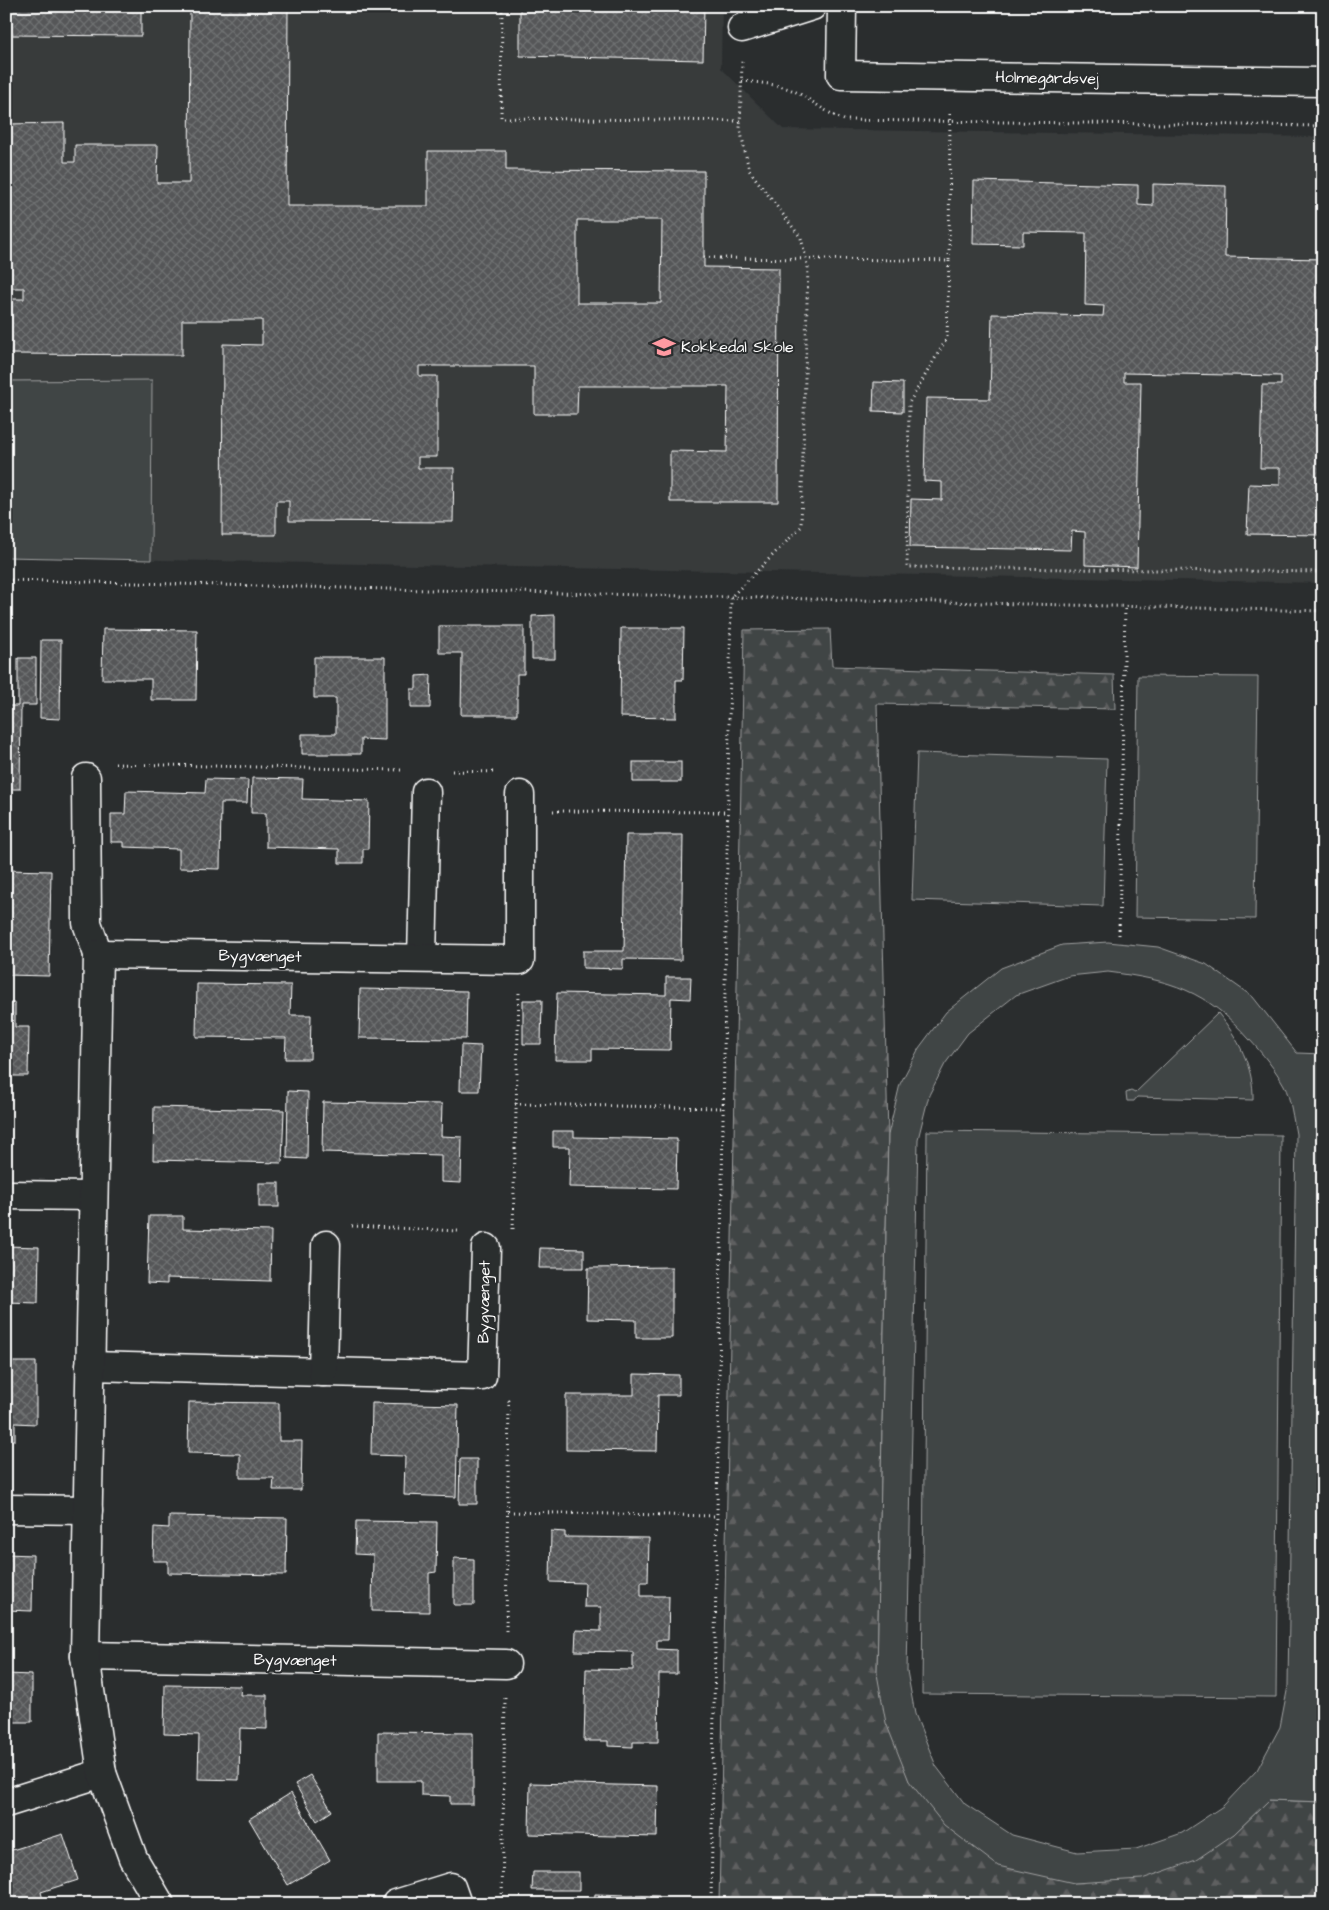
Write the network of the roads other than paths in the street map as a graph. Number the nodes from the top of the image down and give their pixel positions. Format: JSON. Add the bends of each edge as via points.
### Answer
{"nodes":[{"id":1,"x":812,"y":6,"type":"edge"},
{"id":2,"x":842,"y":6,"type":"edge"},
{"id":3,"x":742,"y":28,"type":"dead end"},
{"id":4,"x":1323,"y":82,"type":"edge"},
{"id":5,"x":86,"y":778,"type":"road end"},
{"id":6,"x":426,"y":792,"type":"dead end"},
{"id":7,"x":520,"y":795,"type":"road end"},
{"id":8,"x":98,"y":954,"type":"junction"},
{"id":9,"x":422,"y":958,"type":"junction"},
{"id":10,"x":6,"y":1194,"type":"edge"},
{"id":11,"x":93,"y":1196,"type":"junction"},
{"id":12,"x":326,"y":1245,"type":"road end"},
{"id":13,"x":486,"y":1248,"type":"road end"},
{"id":14,"x":90,"y":1366,"type":"junction"},
{"id":15,"x":323,"y":1372,"type":"junction"},
{"id":16,"x":6,"y":1509,"type":"edge"},
{"id":17,"x":88,"y":1510,"type":"junction"},
{"id":18,"x":85,"y":1656,"type":"junction"},
{"id":19,"x":506,"y":1664,"type":"dead end"},
{"id":20,"x":102,"y":1773,"type":"junction"},
{"id":21,"x":6,"y":1803,"type":"edge"},
{"id":22,"x":160,"y":1904,"type":"edge"},
{"id":23,"x":396,"y":1904,"type":"edge"},
{"id":24,"x":457,"y":1904,"type":"edge"}],
"edges":[{"from":1,"to":3,"type":"street"},
{"from":2,"to":4,"type":"street","name":"Holmegårdsvej","via":[[841,75]]},
{"from":5,"to":8,"type":"street","via":[[87,923]]},
{"from":6,"to":9,"type":"street"},
{"from":7,"to":9,"type":"street","name":"Bygvænget","via":[[520,960]]},
{"from":8,"to":9,"type":"street","name":"Bygvænget"},
{"from":8,"to":11,"type":"street"},
{"from":10,"to":11,"type":"street"},
{"from":11,"to":14,"type":"street"},
{"from":12,"to":15,"type":"street"},
{"from":13,"to":15,"type":"street","name":"Bygvænget","via":[[482,1376]]},
{"from":14,"to":15,"type":"street","name":"Bygvænget"},
{"from":14,"to":17,"type":"street"},
{"from":16,"to":17,"type":"street"},
{"from":17,"to":18,"type":"street"},
{"from":18,"to":19,"type":"street","name":"Bygvænget"},
{"from":18,"to":20,"type":"street"},
{"from":20,"to":21,"type":"street"},
{"from":20,"to":22,"type":"street","via":[[133,1858]]},
{"from":23,"to":24,"type":"street","via":[[451,1888]]}]}
